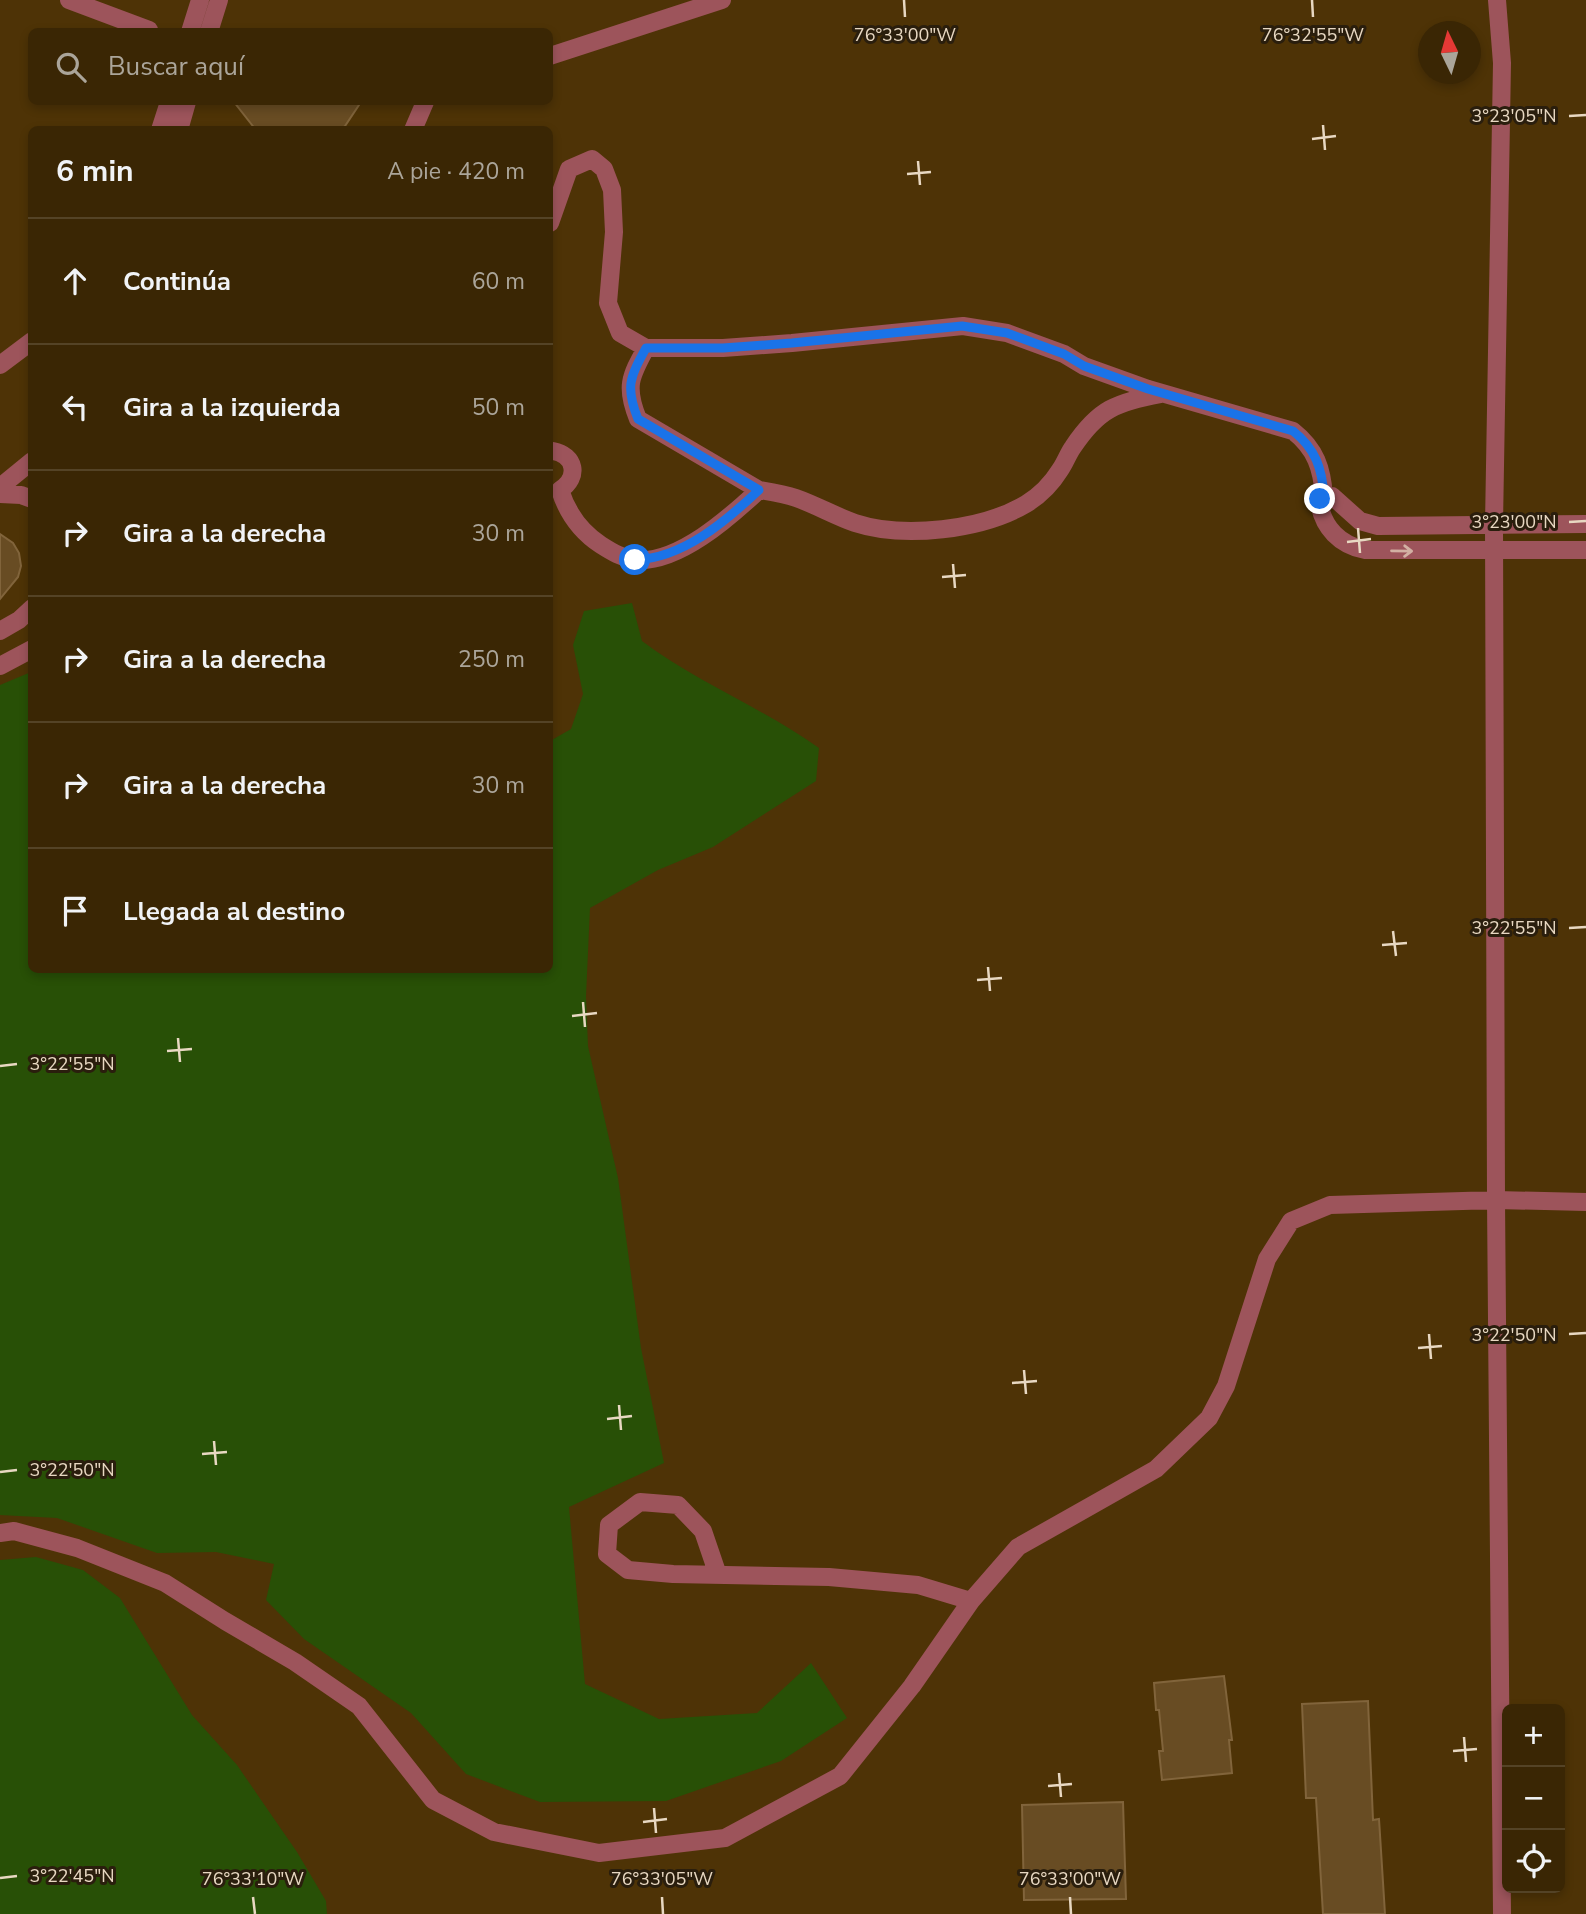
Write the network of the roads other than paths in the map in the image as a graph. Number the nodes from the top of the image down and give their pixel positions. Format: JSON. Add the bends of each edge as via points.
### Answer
{"nodes":[{"id":1,"x":69,"y":0,"type":"edge"},
{"id":2,"x":200,"y":0,"type":"edge"},
{"id":3,"x":219,"y":0,"type":"edge"},
{"id":4,"x":722,"y":0,"type":"edge"},
{"id":5,"x":1497,"y":0,"type":"edge"},
{"id":6,"x":144,"y":28,"type":"edge"},
{"id":7,"x":191,"y":28,"type":"edge"},
{"id":8,"x":210,"y":28,"type":"edge"},
{"id":9,"x":553,"y":55,"type":"edge"},
{"id":10,"x":168,"y":105,"type":"edge"},
{"id":11,"x":186,"y":105,"type":"edge"},
{"id":12,"x":424,"y":105,"type":"edge"},
{"id":13,"x":161,"y":126,"type":"edge"},
{"id":14,"x":180,"y":126,"type":"edge"},
{"id":15,"x":415,"y":126,"type":"edge"},
{"id":16,"x":553,"y":214,"type":"edge"},
{"id":17,"x":28,"y":344,"type":"edge"},
{"id":18,"x":646,"y":348,"type":"junction"},
{"id":19,"x":0,"y":365,"type":"edge"},
{"id":20,"x":1164,"y":394,"type":"junction"},
{"id":21,"x":553,"y":450,"type":"edge"},
{"id":22,"x":28,"y":464,"type":"edge"},
{"id":23,"x":0,"y":487,"type":"edge"},
{"id":24,"x":555,"y":488,"type":"edge"},
{"id":25,"x":759,"y":490,"type":"junction"},
{"id":26,"x":0,"y":494,"type":"edge"},
{"id":27,"x":1324,"y":496,"type":"junction"},
{"id":28,"x":28,"y":498,"type":"edge"},
{"id":29,"x":1494,"y":524,"type":"junction"},
{"id":30,"x":1586,"y":524,"type":"edge"},
{"id":31,"x":1586,"y":550,"type":"edge"},
{"id":32,"x":1495,"y":552,"type":"junction"},
{"id":33,"x":28,"y":612,"type":"edge"},
{"id":34,"x":0,"y":631,"type":"edge"},
{"id":35,"x":28,"y":651,"type":"edge"},
{"id":36,"x":0,"y":666,"type":"edge"},
{"id":37,"x":1496,"y":1200,"type":"junction"},
{"id":38,"x":1586,"y":1202,"type":"edge"},
{"id":39,"x":0,"y":1533,"type":"edge"},
{"id":40,"x":718,"y":1575,"type":"junction"},
{"id":41,"x":971,"y":1601,"type":"junction"},
{"id":42,"x":1502,"y":1914,"type":"edge"}],
"edges":[{"from":1,"to":6,"type":"street"},
{"from":2,"to":7,"type":"street"},
{"from":3,"to":8,"type":"street"},
{"from":4,"to":9,"type":"street"},
{"from":5,"to":29,"type":"street","via":[[1502,63]]},
{"from":10,"to":13,"type":"street"},
{"from":11,"to":14,"type":"street"},
{"from":12,"to":15,"type":"street"},
{"from":16,"to":18,"type":"street","via":[[569,169],[592,159],[604,169],[612,190],[614,232],[608,303],[620,332]]},
{"from":17,"to":19,"type":"street"},
{"from":18,"to":20,"type":"street","via":[[723,348],[962,326],[1007,333]]},
{"from":18,"to":25,"type":"street","via":[[631,376],[630,400],[638,419]]},
{"from":20,"to":25,"type":"street","via":[[1105,410],[1084,432],[1053,479],[1028,503],[1001,516],[948,529],[881,529],[794,497]]},
{"from":20,"to":27,"type":"street","via":[[1293,431],[1306,440],[1322,471]]},
{"from":21,"to":24,"type":"street","via":[[569,458],[574,467],[569,485]]},
{"from":22,"to":23,"type":"street"},
{"from":24,"to":25,"type":"street","via":[[589,537],[617,555],[635,560],[656,559],[684,546],[731,517]]},
{"from":26,"to":28,"type":"street"},
{"from":27,"to":29,"type":"street","via":[[1332,496],[1360,521],[1378,526]]},
{"from":27,"to":32,"type":"street","one_way":true,"via":[[1319,502],[1323,518],[1351,548]]},
{"from":29,"to":30,"type":"street"},
{"from":29,"to":32,"type":"street"},
{"from":31,"to":32,"type":"street"},
{"from":32,"to":37,"type":"street"},
{"from":33,"to":34,"type":"street"},
{"from":35,"to":36,"type":"street"},
{"from":37,"to":38,"type":"street"},
{"from":37,"to":41,"type":"street","via":[[1330,1205],[1292,1221],[1267,1259],[1226,1386],[1209,1418],[1156,1469],[1018,1547]]},
{"from":37,"to":42,"type":"street"},
{"from":39,"to":41,"type":"street","via":[[14,1531],[77,1548],[165,1583],[295,1661],[359,1706],[433,1800],[494,1832],[599,1853],[724,1838],[841,1776]]},
{"from":40,"to":40,"type":"street","via":[[628,1570],[607,1553],[609,1525],[640,1502],[678,1505],[703,1531]]},
{"from":40,"to":41,"type":"street","via":[[829,1577],[918,1585]]}]}
